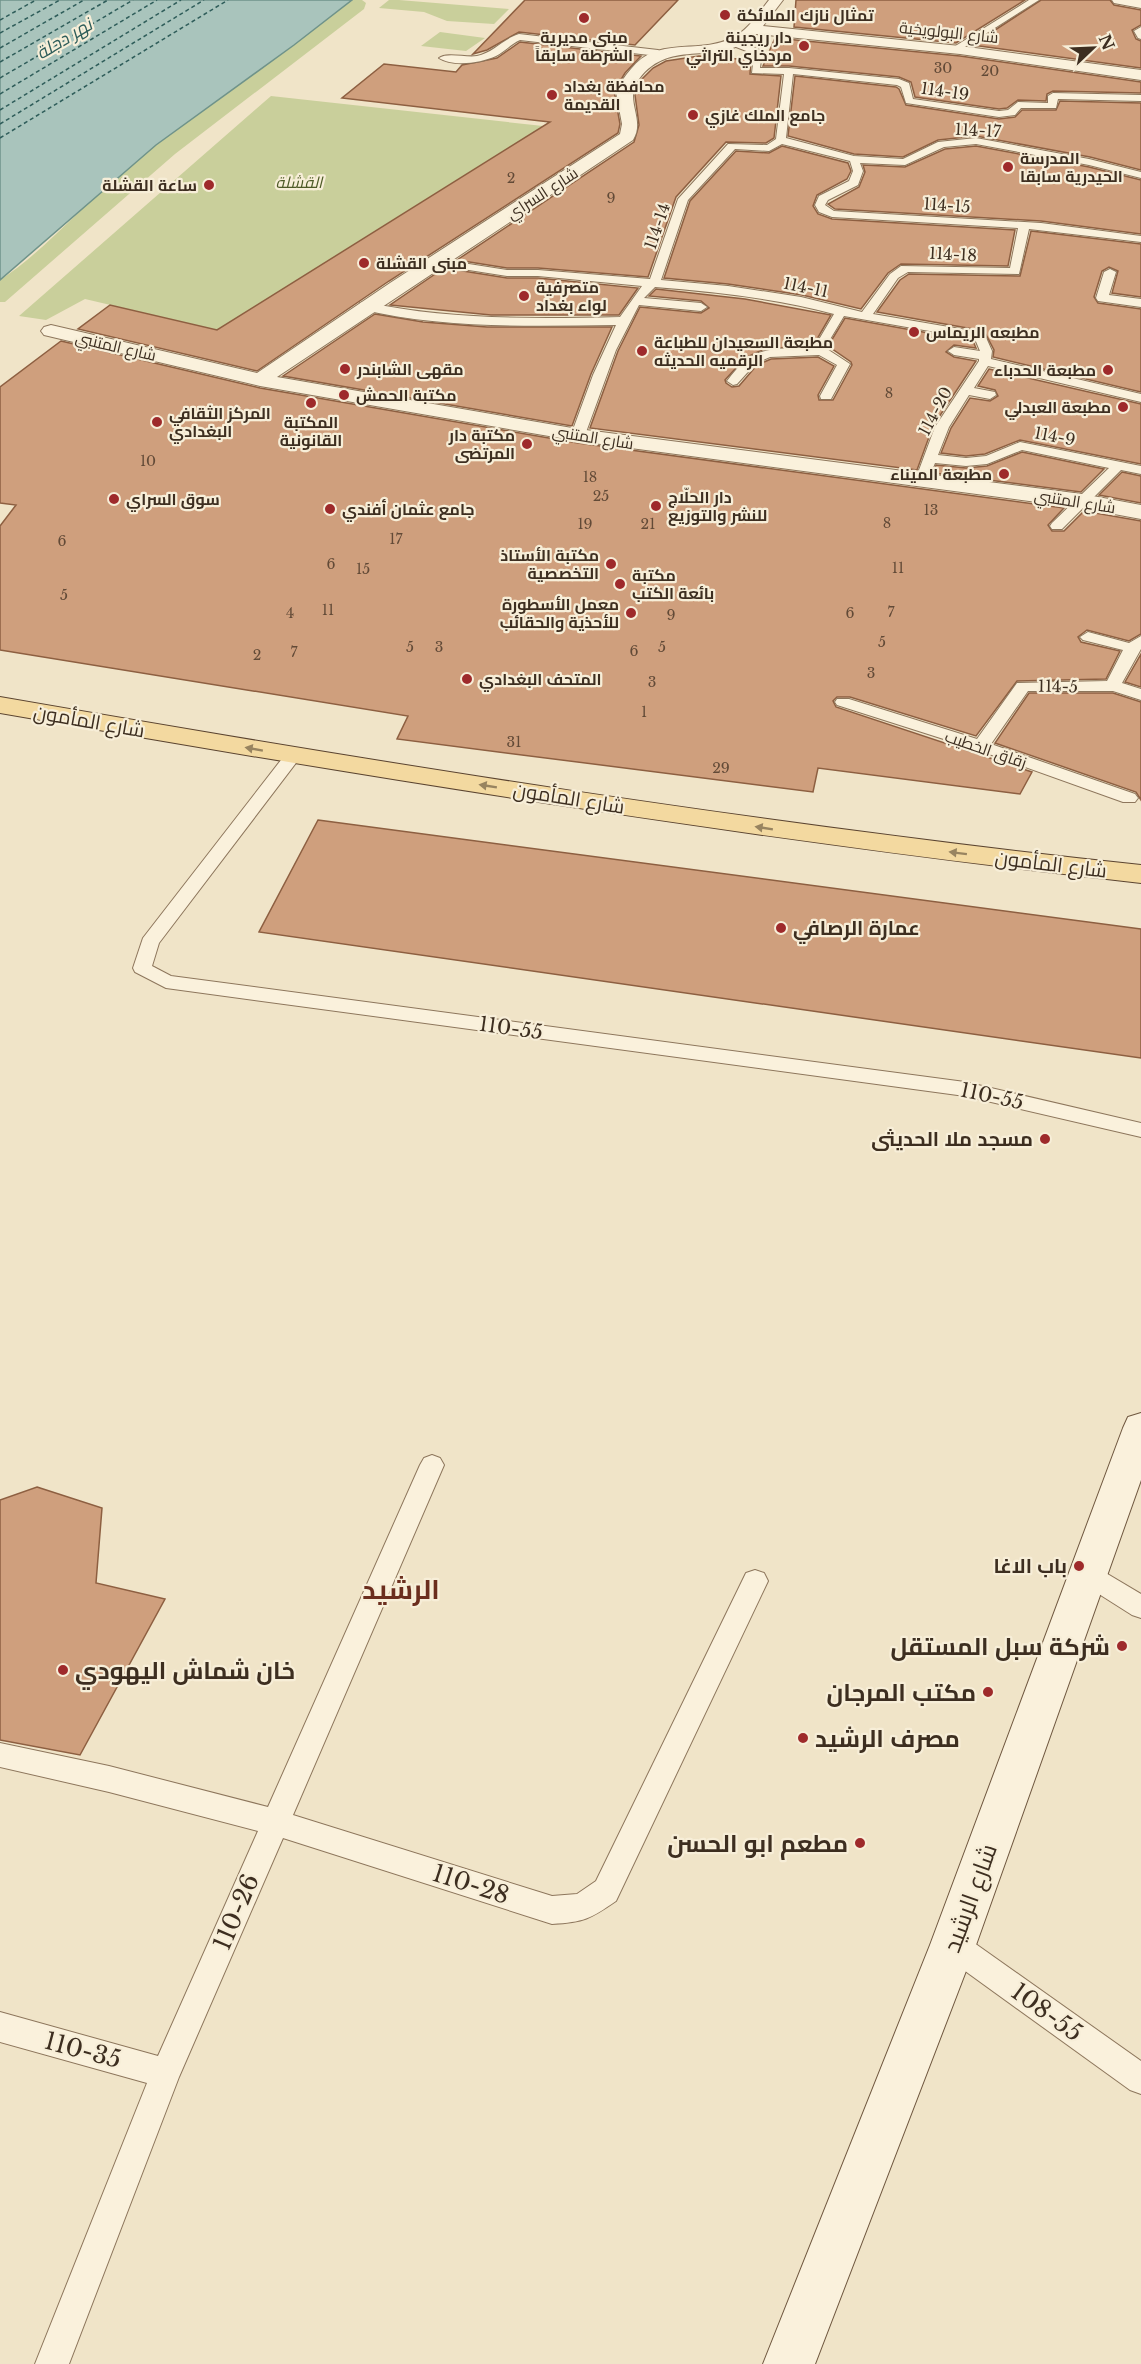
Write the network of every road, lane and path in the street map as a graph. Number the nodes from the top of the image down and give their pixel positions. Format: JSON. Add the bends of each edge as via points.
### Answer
{"nodes":[{"id":1,"x":776,"y":0,"type":"edge"},
{"id":2,"x":1035,"y":0,"type":"edge"},
{"id":3,"x":1119,"y":0,"type":"edge"},
{"id":4,"x":1141,"y":4,"type":"edge"},
{"id":5,"x":753,"y":29,"type":"junction"},
{"id":6,"x":1141,"y":30,"type":"edge"},
{"id":7,"x":1141,"y":36,"type":"edge"},
{"id":8,"x":734,"y":43,"type":"junction"},
{"id":9,"x":954,"y":50,"type":"junction"},
{"id":10,"x":658,"y":53,"type":"junction"},
{"id":11,"x":444,"y":58,"type":"dead end"},
{"id":12,"x":789,"y":71,"type":"junction"},
{"id":13,"x":1141,"y":75,"type":"edge"},
{"id":14,"x":1141,"y":98,"type":"edge"},
{"id":15,"x":781,"y":140,"type":"junction"},
{"id":16,"x":854,"y":159,"type":"junction"},
{"id":17,"x":1141,"y":175,"type":"edge"},
{"id":18,"x":1024,"y":226,"type":"junction"},
{"id":19,"x":1141,"y":239,"type":"edge"},
{"id":20,"x":438,"y":262,"type":"junction"},
{"id":21,"x":1110,"y":272,"type":"dead end"},
{"id":22,"x":648,"y":284,"type":"junction"},
{"id":23,"x":635,"y":302,"type":"junction"},
{"id":24,"x":1141,"y":303,"type":"edge"},
{"id":25,"x":700,"y":307,"type":"dead end"},
{"id":26,"x":357,"y":312,"type":"junction"},
{"id":27,"x":842,"y":312,"type":"junction"},
{"id":28,"x":865,"y":316,"type":"junction"},
{"id":29,"x":622,"y":321,"type":"junction"},
{"id":30,"x":51,"y":331,"type":"dead end"},
{"id":31,"x":821,"y":351,"type":"junction"},
{"id":32,"x":954,"y":351,"type":"dead end"},
{"id":33,"x":985,"y":359,"type":"junction"},
{"id":34,"x":260,"y":380,"type":"junction"},
{"id":35,"x":734,"y":381,"type":"dead end"},
{"id":36,"x":964,"y":390,"type":"junction"},
{"id":37,"x":990,"y":395,"type":"dead end"},
{"id":38,"x":826,"y":396,"type":"dead end"},
{"id":39,"x":1141,"y":398,"type":"edge"},
{"id":40,"x":578,"y":435,"type":"junction"},
{"id":41,"x":930,"y":458,"type":"junction"},
{"id":42,"x":1118,"y":466,"type":"junction"},
{"id":43,"x":1141,"y":470,"type":"edge"},
{"id":44,"x":922,"y":479,"type":"junction"},
{"id":45,"x":1082,"y":501,"type":"junction"},
{"id":46,"x":1141,"y":512,"type":"edge"},
{"id":47,"x":1056,"y":526,"type":"dead end"},
{"id":48,"x":1088,"y":637,"type":"dead end"},
{"id":49,"x":1137,"y":644,"type":"edge"},
{"id":50,"x":1113,"y":686,"type":"junction"},
{"id":51,"x":1141,"y":696,"type":"edge"},
{"id":52,"x":843,"y":702,"type":"dead end"},
{"id":53,"x":0,"y":705,"type":"edge"},
{"id":54,"x":981,"y":746,"type":"junction"},
{"id":55,"x":294,"y":755,"type":"junction"},
{"id":56,"x":1129,"y":798,"type":"dead end"},
{"id":57,"x":1141,"y":874,"type":"edge"},
{"id":58,"x":1141,"y":1130,"type":"edge"},
{"id":59,"x":1141,"y":1428,"type":"edge"},
{"id":60,"x":432,"y":1465,"type":"dead end"},
{"id":61,"x":1089,"y":1574,"type":"junction"},
{"id":62,"x":755,"y":1581,"type":"dead end"},
{"id":63,"x":1141,"y":1607,"type":"edge"},
{"id":64,"x":0,"y":1755,"type":"edge"},
{"id":65,"x":274,"y":1822,"type":"junction"},
{"id":66,"x":953,"y":1945,"type":"junction"},
{"id":67,"x":0,"y":2027,"type":"edge"},
{"id":68,"x":166,"y":2073,"type":"junction"},
{"id":69,"x":1141,"y":2079,"type":"edge"},
{"id":70,"x":52,"y":2364,"type":"edge"},
{"id":71,"x":789,"y":2364,"type":"edge"}],
"edges":[{"from":1,"to":5,"type":"street"},
{"from":2,"to":9,"type":"lane"},
{"from":3,"to":4,"type":"street"},
{"from":5,"to":8,"type":"street"},
{"from":5,"to":9,"type":"street","name":"شارع البولويخية"},
{"from":6,"to":7,"type":"lane"},
{"from":8,"to":10,"type":"street"},
{"from":8,"to":12,"type":"lane","name":"114-19","via":[[759,53],[755,71]]},
{"from":9,"to":13,"type":"street","name":"شارع البولويخية"},
{"from":10,"to":11,"type":"lane","via":[[519,37],[486,56]]},
{"from":10,"to":20,"type":"street","name":"شارع السراي","via":[[634,73],[624,93],[631,128],[627,137]]},
{"from":12,"to":14,"type":"lane","name":"114-19","via":[[899,82],[906,86],[909,101],[999,114],[1011,113],[1018,105],[1053,106],[1053,96]]},
{"from":12,"to":15,"type":"lane"},
{"from":15,"to":16,"type":"lane","name":"114-17"},
{"from":15,"to":22,"type":"lane","name":"114-14","via":[[769,148],[732,146],[683,199],[655,281]]},
{"from":16,"to":17,"type":"lane","name":"114-17","via":[[905,162],[942,144],[976,141]]},
{"from":16,"to":18,"type":"lane","name":"114-15","via":[[858,171],[854,183],[823,198],[823,210],[831,214]]},
{"from":18,"to":19,"type":"lane","name":"114-15"},
{"from":18,"to":28,"type":"lane","name":"114-18","via":[[1015,272],[905,268],[894,276]]},
{"from":20,"to":22,"type":"lane","name":"114-11","via":[[507,273]]},
{"from":20,"to":26,"type":"street","name":"شارع السراي"},
{"from":21,"to":24,"type":"lane","via":[[1102,298]]},
{"from":22,"to":23,"type":"lane","name":"114-14"},
{"from":22,"to":27,"type":"lane","name":"114-11","via":[[728,290],[801,301]]},
{"from":23,"to":25,"type":"lane"},
{"from":23,"to":29,"type":"lane","name":"114-14"},
{"from":26,"to":29,"type":"lane","via":[[459,322]]},
{"from":26,"to":34,"type":"street","name":"شارع السراي"},
{"from":27,"to":28,"type":"lane","name":"114-11"},
{"from":27,"to":31,"type":"lane","via":[[820,346]]},
{"from":28,"to":33,"type":"lane","name":"114-11","via":[[981,336]]},
{"from":29,"to":40,"type":"lane","name":"114-14"},
{"from":30,"to":34,"type":"street","name":"شارع المتنبي"},
{"from":31,"to":35,"type":"lane","via":[[768,353],[752,360]]},
{"from":31,"to":38,"type":"lane","via":[[844,364]]},
{"from":32,"to":33,"type":"lane"},
{"from":33,"to":36,"type":"lane","name":"114-20"},
{"from":33,"to":39,"type":"lane"},
{"from":34,"to":40,"type":"street","name":"شارع المتنبي"},
{"from":36,"to":37,"type":"lane"},
{"from":36,"to":41,"type":"lane","name":"114-20","via":[[942,427]]},
{"from":40,"to":44,"type":"street","name":"شارع المتنبي"},
{"from":41,"to":42,"type":"lane","name":"114-9","via":[[983,462],[1020,446]]},
{"from":41,"to":44,"type":"lane","name":"114-20"},
{"from":42,"to":43,"type":"lane","name":"114-9"},
{"from":42,"to":45,"type":"lane"},
{"from":44,"to":45,"type":"street","name":"شارع المتنبي"},
{"from":45,"to":46,"type":"street","name":"شارع المتنبي"},
{"from":45,"to":47,"type":"lane"},
{"from":48,"to":49,"type":"lane"},
{"from":49,"to":50,"type":"lane"},
{"from":50,"to":51,"type":"lane"},
{"from":50,"to":54,"type":"lane","name":"114-5","via":[[1023,686]]},
{"from":52,"to":54,"type":"lane","name":"زقاق الخطيب"},
{"from":55,"to":53,"type":"main road","name":"شارع المأمون","one_way":true},
{"from":54,"to":56,"type":"lane","name":"زقاق الخطيب"},
{"from":57,"to":55,"type":"main road","name":"شارع المأمون","one_way":true,"via":[[806,834]]},
{"from":55,"to":58,"type":"lane","name":"110-55","via":[[150,942],[142,968],[166,982],[965,1089]]},
{"from":59,"to":61,"type":"street","name":"شارع الرشيد"},
{"from":60,"to":65,"type":"lane","name":"110-26"},
{"from":61,"to":63,"type":"lane"},
{"from":61,"to":66,"type":"street","name":"شارع الرشيد"},
{"from":62,"to":65,"type":"lane","name":"110-28","via":[[606,1891],[581,1908],[552,1910]]},
{"from":64,"to":65,"type":"lane","name":"110-28"},
{"from":65,"to":68,"type":"lane","name":"110-26"},
{"from":66,"to":69,"type":"lane","name":"108-55"},
{"from":66,"to":71,"type":"street","name":"شارع الرشيد"},
{"from":67,"to":68,"type":"lane","name":"110-35"},
{"from":68,"to":70,"type":"lane","name":"110-26"}]}
